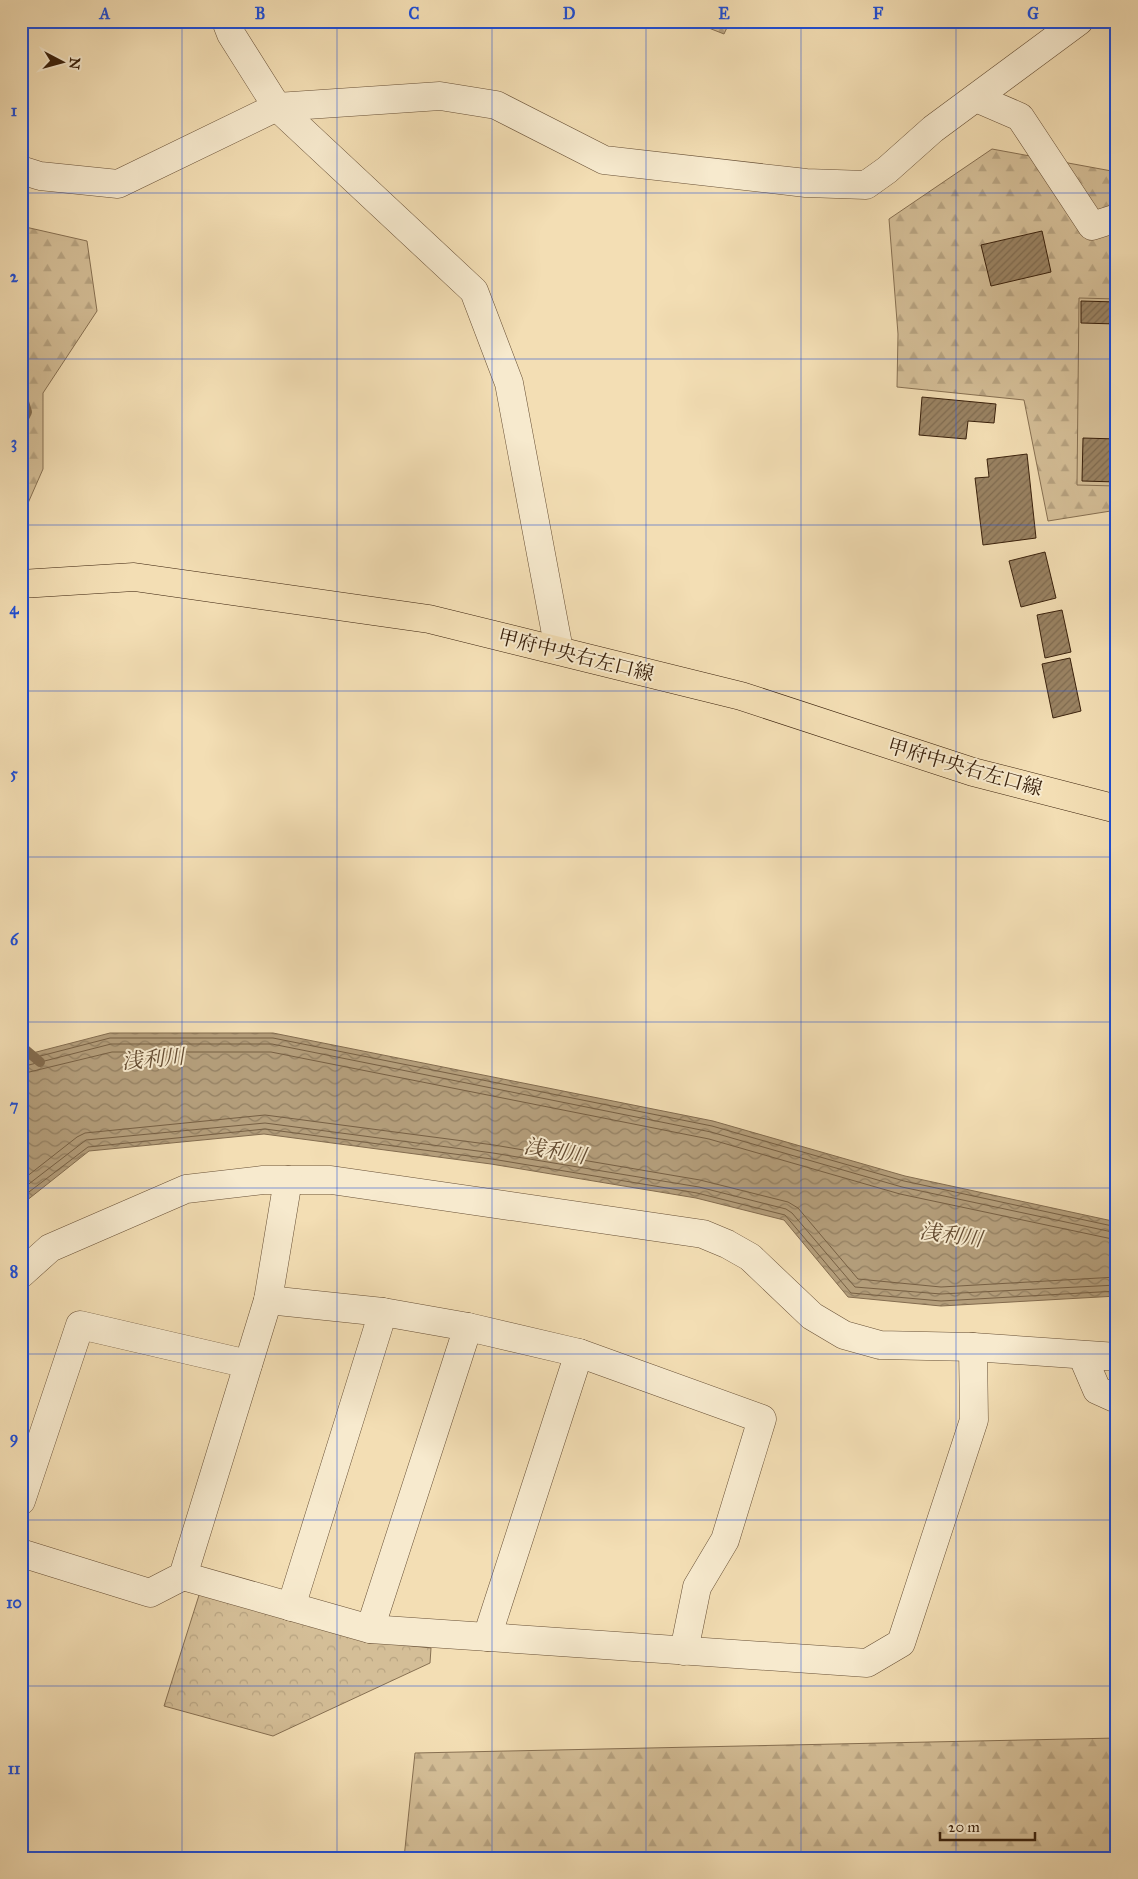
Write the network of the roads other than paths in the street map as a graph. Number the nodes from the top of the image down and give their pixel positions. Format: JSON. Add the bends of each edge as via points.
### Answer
{"nodes":[{"id":1,"x":226,"y":21,"type":"edge"},
{"id":2,"x":1079,"y":21,"type":"edge"},
{"id":3,"x":976,"y":98,"type":"junction"},
{"id":4,"x":277,"y":107,"type":"junction"},
{"id":5,"x":21,"y":170,"type":"edge"},
{"id":6,"x":1117,"y":218,"type":"edge"},
{"id":7,"x":21,"y":584,"type":"edge"},
{"id":8,"x":559,"y":650,"type":"junction"},
{"id":9,"x":1117,"y":809,"type":"edge"},
{"id":10,"x":288,"y":1180,"type":"junction"},
{"id":11,"x":21,"y":1274,"type":"edge"},
{"id":12,"x":268,"y":1300,"type":"junction"},
{"id":13,"x":383,"y":1312,"type":"junction"},
{"id":14,"x":468,"y":1327,"type":"junction"},
{"id":15,"x":973,"y":1347,"type":"junction"},
{"id":16,"x":579,"y":1353,"type":"junction"},
{"id":17,"x":1082,"y":1355,"type":"junction"},
{"id":18,"x":1117,"y":1357,"type":"edge"},
{"id":19,"x":248,"y":1364,"type":"junction"},
{"id":20,"x":1117,"y":1399,"type":"edge"},
{"id":21,"x":21,"y":1501,"type":"edge"},
{"id":22,"x":21,"y":1553,"type":"edge"},
{"id":23,"x":183,"y":1576,"type":"junction"},
{"id":24,"x":291,"y":1607,"type":"junction"},
{"id":25,"x":370,"y":1630,"type":"junction"},
{"id":26,"x":487,"y":1638,"type":"junction"},
{"id":27,"x":684,"y":1651,"type":"junction"}],
"edges":[{"from":1,"to":4,"type":"street"},
{"from":2,"to":3,"type":"street"},
{"from":3,"to":4,"type":"street","via":[[866,185],[806,183],[604,160],[496,105],[440,96]]},
{"from":3,"to":6,"type":"street","via":[[1020,117],[1092,226]]},
{"from":4,"to":5,"type":"street","via":[[118,184],[40,176]]},
{"from":4,"to":8,"type":"street","via":[[474,291],[509,383]]},
{"from":7,"to":8,"type":"main road","name":"甲府中央右左口線","via":[[134,576],[429,619]]},
{"from":8,"to":9,"type":"main road","name":"甲府中央右左口線","via":[[741,696],[973,772]]},
{"from":10,"to":11,"type":"street","via":[[186,1189],[50,1248]]},
{"from":10,"to":12,"type":"street"},
{"from":10,"to":15,"type":"street","via":[[331,1180],[703,1234],[750,1257],[812,1316],[844,1335],[880,1346]]},
{"from":12,"to":13,"type":"street"},
{"from":12,"to":19,"type":"street"},
{"from":13,"to":14,"type":"street"},
{"from":13,"to":24,"type":"street"},
{"from":14,"to":16,"type":"street"},
{"from":14,"to":25,"type":"street"},
{"from":15,"to":17,"type":"street"},
{"from":15,"to":27,"type":"street","via":[[974,1420],[901,1643],[867,1663]]},
{"from":16,"to":26,"type":"street"},
{"from":16,"to":27,"type":"street","via":[[762,1420],[725,1540],[697,1587]]},
{"from":17,"to":18,"type":"street"},
{"from":17,"to":20,"type":"street","via":[[1097,1390]]},
{"from":19,"to":21,"type":"street","via":[[80,1325]]},
{"from":19,"to":23,"type":"street"},
{"from":22,"to":23,"type":"street","via":[[150,1592]]},
{"from":23,"to":24,"type":"street"},
{"from":24,"to":25,"type":"street"},
{"from":25,"to":26,"type":"street"},
{"from":26,"to":27,"type":"street"}]}
